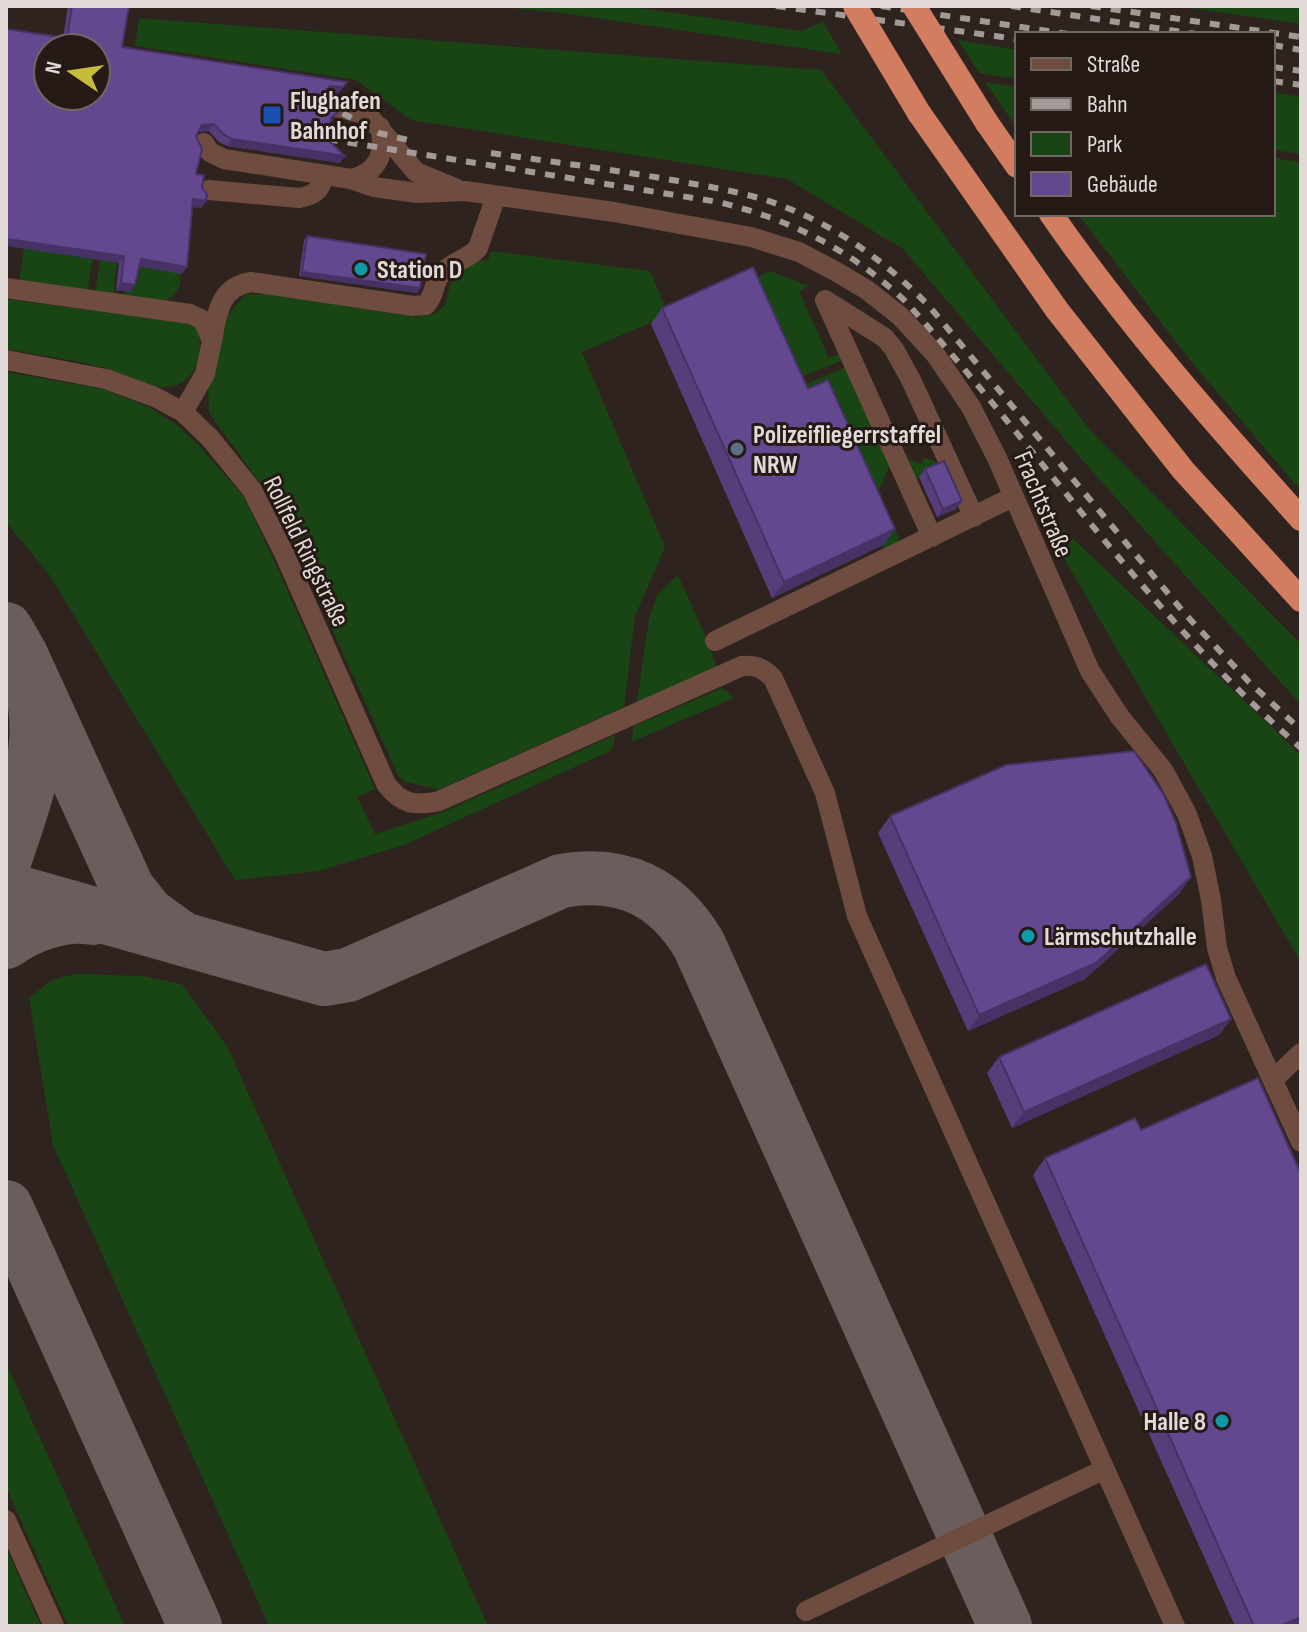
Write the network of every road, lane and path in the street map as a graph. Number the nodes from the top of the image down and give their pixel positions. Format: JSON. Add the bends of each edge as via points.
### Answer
{"nodes":[{"id":1,"x":855,"y":6,"type":"edge"},
{"id":2,"x":914,"y":6,"type":"edge"},
{"id":3,"x":329,"y":105,"type":"edge"},
{"id":4,"x":380,"y":127,"type":"junction"},
{"id":5,"x":204,"y":143,"type":"dead end"},
{"id":6,"x":1015,"y":163,"type":"edge"},
{"id":7,"x":324,"y":175,"type":"junction"},
{"id":8,"x":351,"y":179,"type":"junction"},
{"id":9,"x":209,"y":190,"type":"dead end"},
{"id":10,"x":465,"y":191,"type":"junction"},
{"id":11,"x":496,"y":196,"type":"junction"},
{"id":12,"x":1052,"y":216,"type":"edge"},
{"id":13,"x":6,"y":288,"type":"edge"},
{"id":14,"x":212,"y":341,"type":"junction"},
{"id":15,"x":6,"y":360,"type":"edge"},
{"id":16,"x":183,"y":412,"type":"junction"},
{"id":17,"x":1013,"y":497,"type":"junction"},
{"id":18,"x":974,"y":517,"type":"junction"},
{"id":19,"x":1301,"y":519,"type":"edge"},
{"id":20,"x":932,"y":537,"type":"junction"},
{"id":21,"x":1301,"y":600,"type":"edge"},
{"id":22,"x":715,"y":641,"type":"dead end"},
{"id":23,"x":1301,"y":1053,"type":"edge"},
{"id":24,"x":1273,"y":1080,"type":"junction"},
{"id":25,"x":1301,"y":1142,"type":"edge"},
{"id":26,"x":1103,"y":1470,"type":"junction"},
{"id":27,"x":6,"y":1520,"type":"edge"},
{"id":28,"x":806,"y":1611,"type":"dead end"},
{"id":29,"x":54,"y":1626,"type":"edge"},
{"id":30,"x":1175,"y":1626,"type":"edge"}],
"edges":[{"from":1,"to":21,"type":"highway","bridge":true,"via":[[919,113],[1057,310],[1183,470]]},
{"from":2,"to":6,"type":"highway","bridge":true},
{"from":3,"to":4,"type":"street","name":"Frachtstraße","via":[[368,115]]},
{"from":4,"to":8,"type":"street","via":[[384,146],[377,164],[363,177]]},
{"from":4,"to":10,"type":"street","name":"Frachtstraße","via":[[416,172]]},
{"from":5,"to":7,"type":"street","name":"Frachtstraße","via":[[224,159]]},
{"from":7,"to":8,"type":"street","name":"Frachtstraße"},
{"from":7,"to":9,"type":"street","via":[[312,196],[299,198]]},
{"from":8,"to":10,"type":"street","name":"Frachtstraße","via":[[417,193]]},
{"from":10,"to":11,"type":"street","name":"Frachtstraße"},
{"from":11,"to":14,"type":"street","via":[[476,252],[437,278],[426,305],[239,284],[218,308]]},
{"from":11,"to":17,"type":"street","name":"Frachtstraße","via":[[751,237],[799,252],[835,271],[900,316],[935,354],[971,407]]},
{"from":12,"to":19,"type":"highway","via":[[1096,278]]},
{"from":13,"to":14,"type":"street","via":[[190,314],[203,320]]},
{"from":14,"to":16,"type":"street","via":[[205,374]]},
{"from":15,"to":16,"type":"street","name":"Rollfeld Ringstraße","via":[[106,379]]},
{"from":16,"to":26,"type":"street","name":"Rollfeld Ringstraße","via":[[252,490],[386,784],[406,804],[439,801],[742,666],[754,665],[773,678],[825,793],[857,916]]},
{"from":17,"to":18,"type":"street"},
{"from":17,"to":24,"type":"street","name":"Frachtstraße","via":[[1090,671],[1163,770],[1187,814],[1202,856],[1226,978]]},
{"from":18,"to":20,"type":"street"},
{"from":18,"to":20,"type":"street","via":[[894,349],[825,300]]},
{"from":20,"to":22,"type":"street"},
{"from":23,"to":24,"type":"street"},
{"from":24,"to":25,"type":"street","name":"Frachtstraße"},
{"from":26,"to":28,"type":"street"},
{"from":26,"to":30,"type":"street"},
{"from":27,"to":29,"type":"street"}]}
